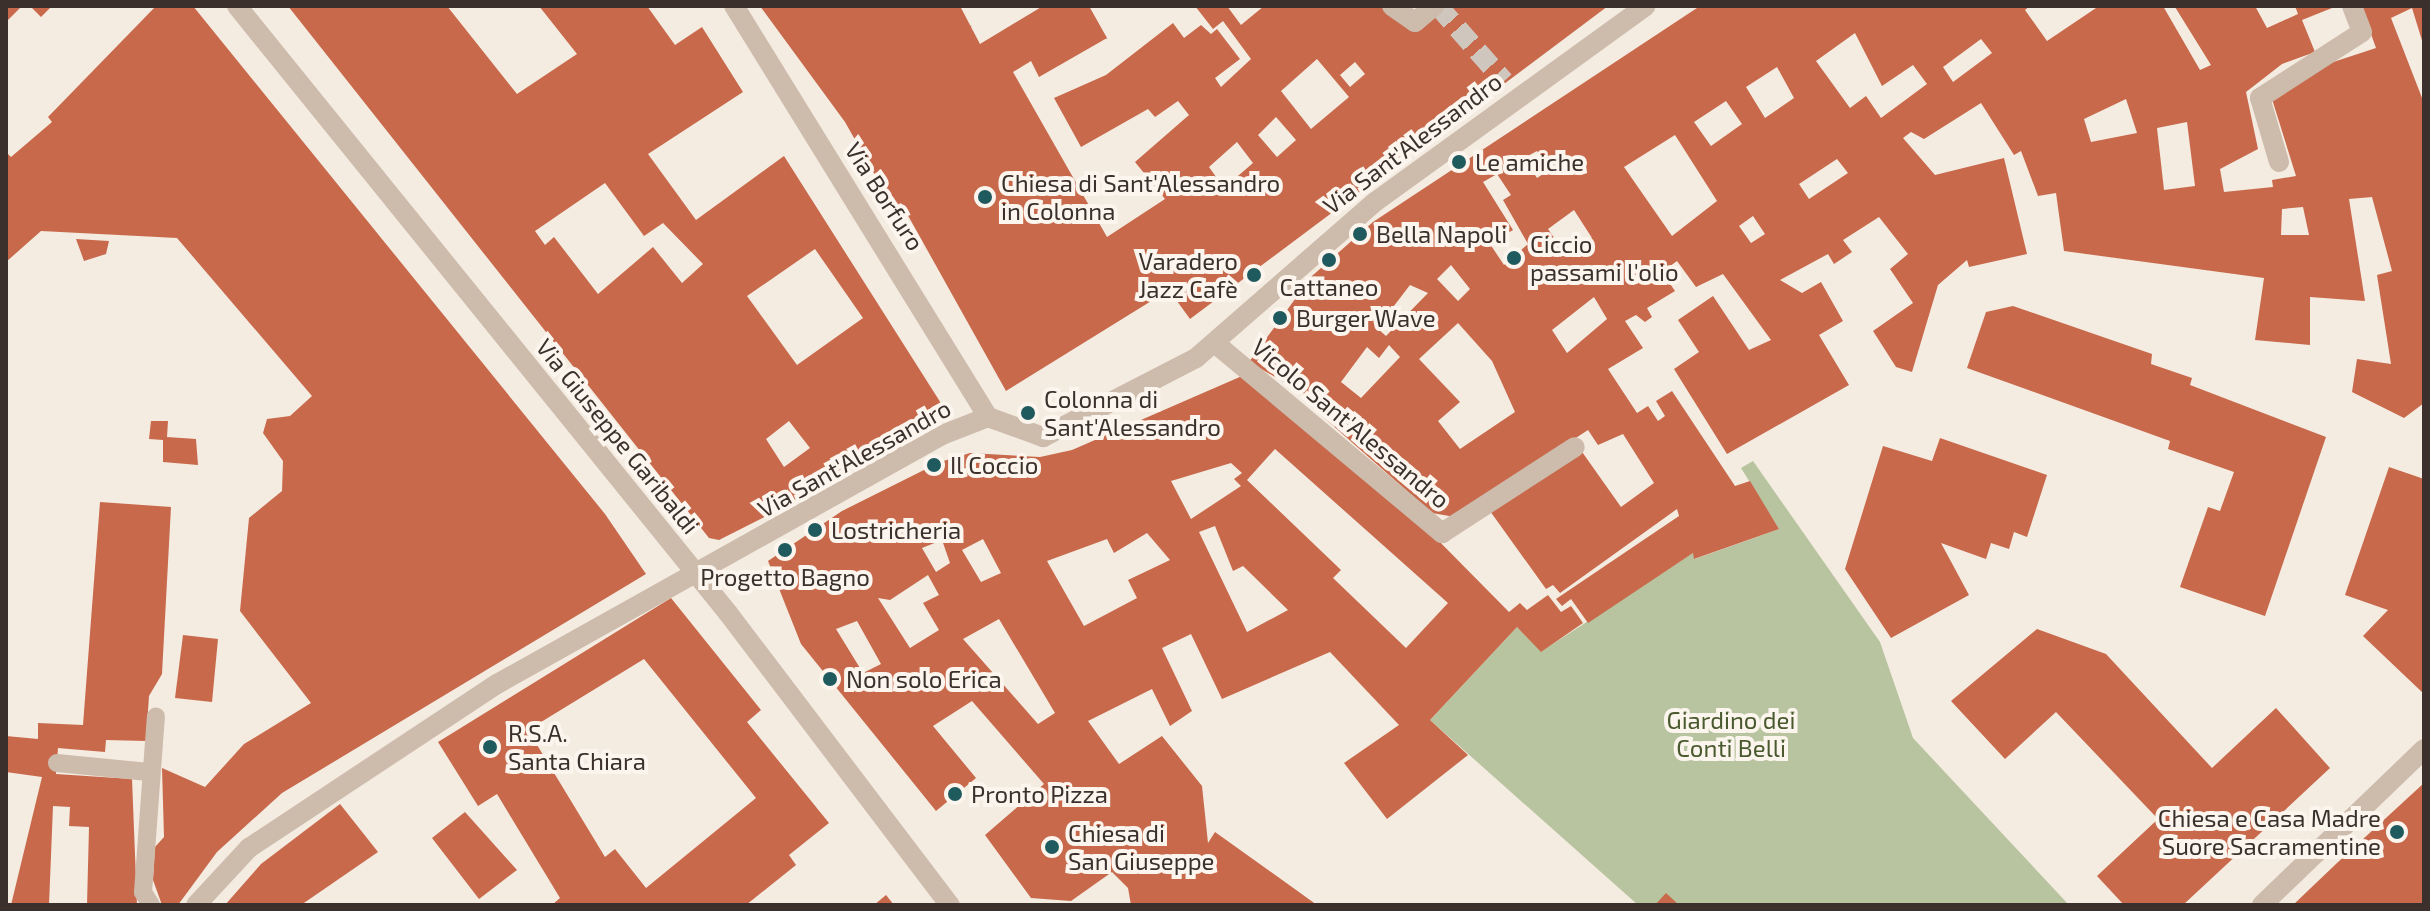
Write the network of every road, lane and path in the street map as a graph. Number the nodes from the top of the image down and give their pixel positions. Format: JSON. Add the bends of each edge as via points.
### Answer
{"nodes":[{"id":1,"x":237,"y":6,"type":"edge"},
{"id":2,"x":734,"y":6,"type":"edge"},
{"id":3,"x":1392,"y":6,"type":"edge"},
{"id":4,"x":1434,"y":6,"type":"edge"},
{"id":5,"x":1646,"y":6,"type":"edge"},
{"id":6,"x":2352,"y":6,"type":"edge"},
{"id":7,"x":2279,"y":162,"type":"dead end"},
{"id":8,"x":1216,"y":344,"type":"junction"},
{"id":9,"x":988,"y":417,"type":"junction"},
{"id":10,"x":1575,"y":447,"type":"dead end"},
{"id":11,"x":694,"y":571,"type":"junction"},
{"id":12,"x":156,"y":716,"type":"dead end"},
{"id":13,"x":2424,"y":749,"type":"edge"},
{"id":14,"x":57,"y":763,"type":"dead end"},
{"id":15,"x":149,"y":772,"type":"junction"},
{"id":16,"x":952,"y":903,"type":"edge"},
{"id":17,"x":151,"y":905,"type":"edge"},
{"id":18,"x":196,"y":905,"type":"edge"},
{"id":19,"x":2262,"y":905,"type":"edge"}],
"edges":[{"from":1,"to":11,"type":"street","name":"Via Giuseppe Garibaldi"},
{"from":2,"to":9,"type":"street","name":"Via Borfuro"},
{"from":3,"to":4,"type":"street","via":[[1415,22]]},
{"from":5,"to":8,"type":"street","name":"Via Sant'Alessandro","via":[[1511,88],[1297,263]]},
{"from":6,"to":7,"type":"street","via":[[2362,32],[2260,98]]},
{"from":8,"to":9,"type":"street","name":"Via Sant'Alessandro","via":[[1043,437]]},
{"from":8,"to":10,"type":"street","name":"Vicolo Sant'Alessandro","via":[[1442,533]]},
{"from":9,"to":11,"type":"street","name":"Via Sant'Alessandro"},
{"from":11,"to":16,"type":"street","name":"Via Giuseppe Garibaldi"},
{"from":11,"to":18,"type":"street","name":"Via Sant'Alessandro","via":[[362,768],[249,848]]},
{"from":12,"to":15,"type":"lane"},
{"from":13,"to":19,"type":"street"},
{"from":14,"to":15,"type":"lane"},
{"from":15,"to":17,"type":"lane","via":[[143,892]]}]}
